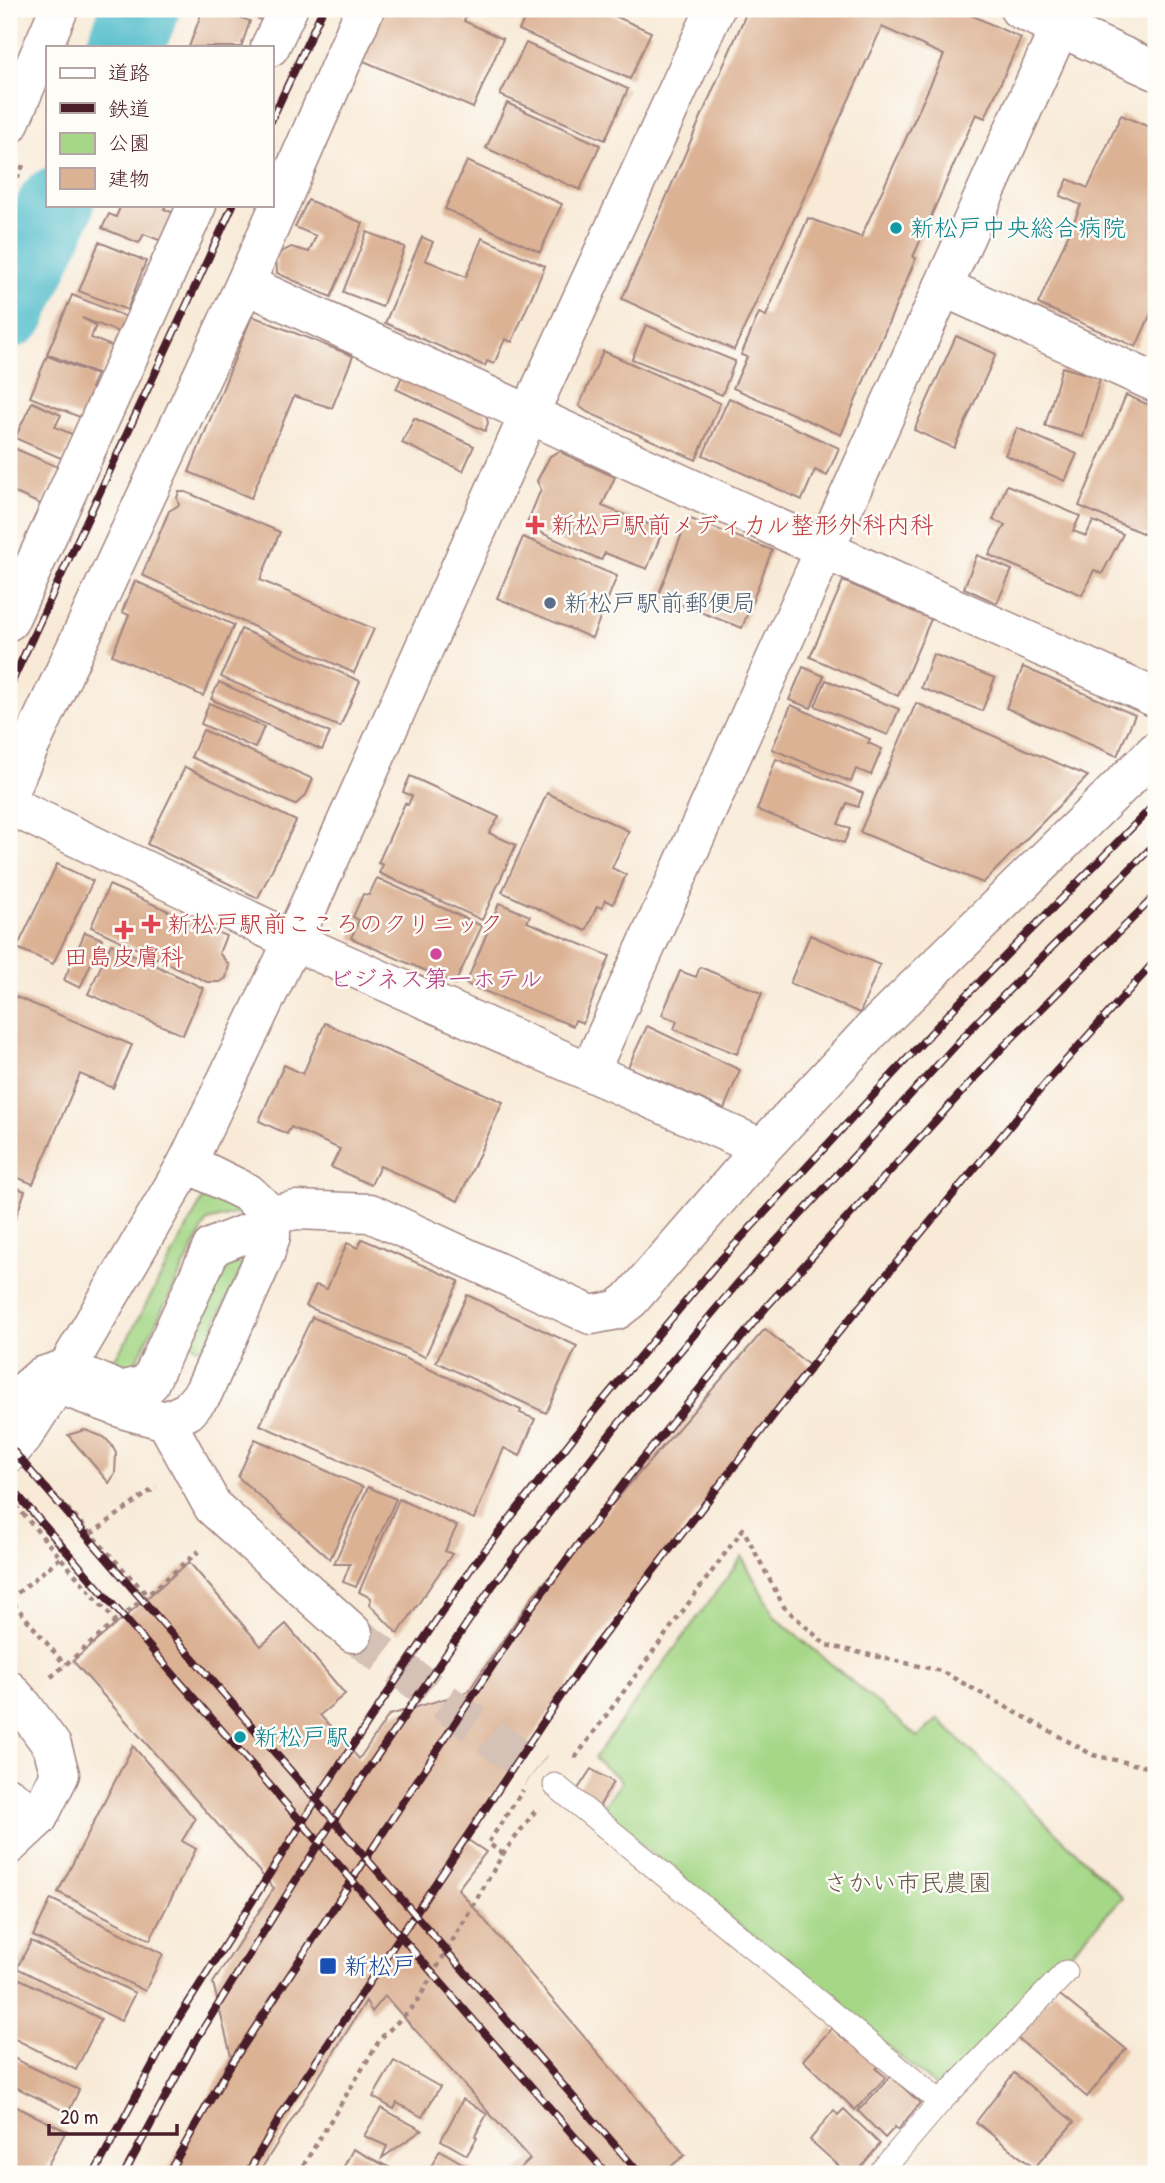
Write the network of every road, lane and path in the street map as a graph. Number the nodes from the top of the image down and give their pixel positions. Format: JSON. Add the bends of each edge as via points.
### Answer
{"nodes":[{"id":1,"x":59,"y":9,"type":"edge"},
{"id":2,"x":288,"y":9,"type":"edge"},
{"id":3,"x":365,"y":9,"type":"edge"},
{"id":4,"x":715,"y":9,"type":"edge"},
{"id":5,"x":1019,"y":9,"type":"edge"},
{"id":6,"x":1063,"y":18,"type":"edge"},
{"id":7,"x":270,"y":46,"type":"edge"},
{"id":8,"x":1156,"y":71,"type":"edge"},
{"id":9,"x":9,"y":125,"type":"edge"},
{"id":10,"x":197,"y":206,"type":"edge"},
{"id":11,"x":245,"y":284,"type":"junction"},
{"id":12,"x":943,"y":287,"type":"junction"},
{"id":13,"x":1156,"y":383,"type":"edge"},
{"id":14,"x":529,"y":414,"type":"junction"},
{"id":15,"x":825,"y":550,"type":"junction"},
{"id":16,"x":9,"y":621,"type":"edge"},
{"id":17,"x":1156,"y":698,"type":"edge"},
{"id":18,"x":1156,"y":751,"type":"edge"},
{"id":19,"x":9,"y":792,"type":"edge"},
{"id":20,"x":9,"y":805,"type":"edge"},
{"id":21,"x":293,"y":941,"type":"junction"},
{"id":22,"x":590,"y":1071,"type":"junction"},
{"id":23,"x":762,"y":1148,"type":"junction"},
{"id":24,"x":187,"y":1163,"type":"junction"},
{"id":25,"x":271,"y":1215,"type":"junction"},
{"id":26,"x":266,"y":1252,"type":"junction"},
{"id":27,"x":62,"y":1376,"type":"junction"},
{"id":28,"x":9,"y":1405,"type":"edge"},
{"id":29,"x":166,"y":1421,"type":"junction"},
{"id":30,"x":23,"y":1465,"type":"edge"},
{"id":31,"x":154,"y":1487,"type":"dead end"},
{"id":32,"x":9,"y":1498,"type":"edge"},
{"id":33,"x":91,"y":1534,"type":"junction"},
{"id":34,"x":204,"y":1546,"type":"dead end"},
{"id":35,"x":60,"y":1558,"type":"junction"},
{"id":36,"x":148,"y":1597,"type":"dead end"},
{"id":37,"x":117,"y":1624,"type":"dead end"},
{"id":38,"x":353,"y":1633,"type":"tunnel mouth"},
{"id":39,"x":65,"y":1665,"type":"junction"},
{"id":40,"x":941,"y":1671,"type":"dead end"},
{"id":41,"x":26,"y":1686,"type":"edge"},
{"id":42,"x":1156,"y":1769,"type":"edge"},
{"id":43,"x":529,"y":1782,"type":"dead end"},
{"id":44,"x":555,"y":1785,"type":"tunnel mouth"},
{"id":45,"x":23,"y":1808,"type":"edge"},
{"id":46,"x":9,"y":1845,"type":"edge"},
{"id":47,"x":503,"y":1854,"type":"dead end"},
{"id":48,"x":1066,"y":1972,"type":"dead end"},
{"id":49,"x":940,"y":2102,"type":"junction"},
{"id":50,"x":879,"y":2174,"type":"edge"}],
"edges":[{"from":1,"to":9,"type":"street"},
{"from":2,"to":7,"type":"street"},
{"from":3,"to":11,"type":"street"},
{"from":4,"to":14,"type":"street"},
{"from":5,"to":6,"type":"street"},
{"from":6,"to":8,"type":"street"},
{"from":6,"to":12,"type":"street"},
{"from":10,"to":16,"type":"street"},
{"from":11,"to":14,"type":"street"},
{"from":11,"to":19,"type":"street"},
{"from":12,"to":13,"type":"street"},
{"from":12,"to":15,"type":"street"},
{"from":14,"to":15,"type":"street"},
{"from":14,"to":21,"type":"street"},
{"from":15,"to":17,"type":"street"},
{"from":15,"to":22,"type":"street"},
{"from":18,"to":23,"type":"street","via":[[870,1032]]},
{"from":20,"to":21,"type":"street"},
{"from":21,"to":22,"type":"street"},
{"from":21,"to":24,"type":"street"},
{"from":22,"to":23,"type":"street"},
{"from":23,"to":25,"type":"street","via":[[631,1300],[617,1310],[591,1315],[370,1213],[296,1210]]},
{"from":24,"to":25,"type":"street","via":[[248,1193]]},
{"from":24,"to":27,"type":"street"},
{"from":25,"to":26,"type":"street"},
{"from":26,"to":27,"type":"street","via":[[259,1235],[244,1234],[212,1247],[149,1384],[120,1391]]},
{"from":26,"to":29,"type":"street","via":[[203,1393],[188,1411]]},
{"from":27,"to":28,"type":"street","via":[[42,1376]]},
{"from":27,"to":29,"type":"street","via":[[129,1411]]},
{"from":27,"to":30,"type":"street","via":[[24,1435]]},
{"from":29,"to":38,"type":"street","via":[[213,1507]]},
{"from":30,"to":33,"type":"path"},
{"from":31,"to":33,"type":"path"},
{"from":32,"to":35,"type":"path"},
{"from":33,"to":36,"type":"path"},
{"from":34,"to":39,"type":"path"},
{"from":35,"to":37,"type":"path"},
{"from":35,"to":39,"type":"path","via":[[10,1599]]},
{"from":39,"to":41,"type":"path"},
{"from":40,"to":42,"type":"path","via":[[1093,1755]]},
{"from":41,"to":45,"type":"street","via":[[23,1706],[52,1746],[60,1774]]},
{"from":43,"to":47,"type":"path","via":[[488,1843]]},
{"from":44,"to":49,"type":"lane"},
{"from":45,"to":46,"type":"street"},
{"from":48,"to":49,"type":"lane"},
{"from":49,"to":50,"type":"lane"}]}
